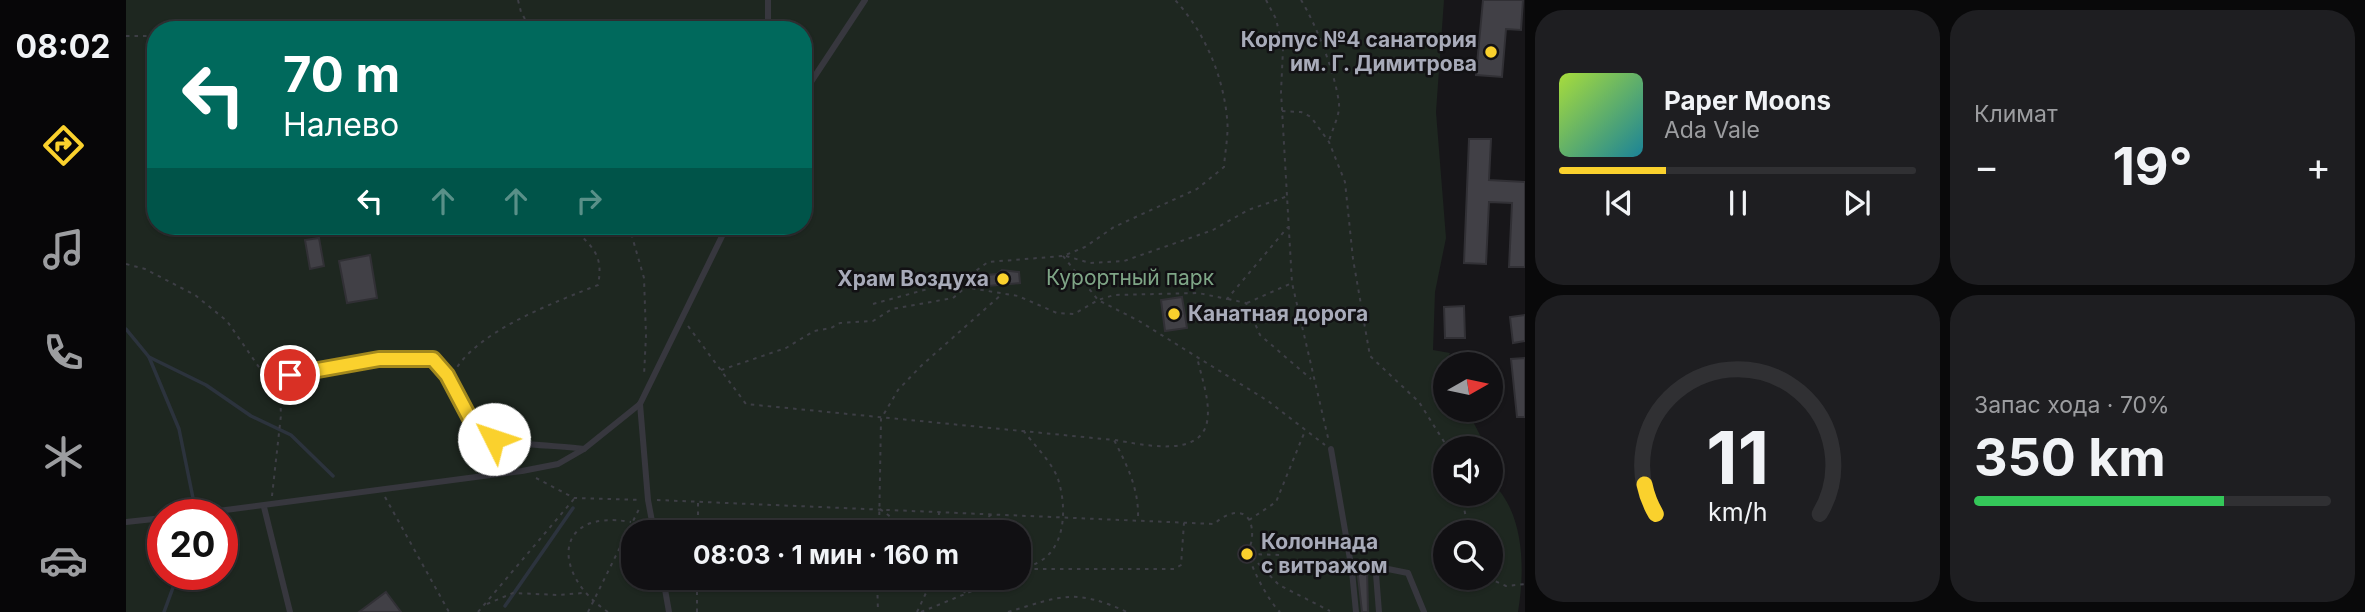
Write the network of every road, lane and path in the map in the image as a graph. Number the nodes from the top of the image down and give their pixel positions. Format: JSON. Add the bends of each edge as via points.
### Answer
{"nodes":[{"id":1,"x":517,"y":0,"type":"edge"},
{"id":2,"x":768,"y":0,"type":"edge"},
{"id":3,"x":865,"y":0,"type":"edge"},
{"id":4,"x":1175,"y":0,"type":"edge"},
{"id":5,"x":1266,"y":0,"type":"edge"},
{"id":6,"x":1301,"y":0,"type":"edge"},
{"id":7,"x":526,"y":21,"type":"edge"},
{"id":8,"x":768,"y":21,"type":"edge"},
{"id":9,"x":126,"y":36,"type":"edge"},
{"id":10,"x":147,"y":36,"type":"edge"},
{"id":11,"x":812,"y":80,"type":"edge"},
{"id":12,"x":1283,"y":111,"type":"junction"},
{"id":13,"x":1329,"y":142,"type":"junction"},
{"id":14,"x":1289,"y":195,"type":"junction"},
{"id":15,"x":1288,"y":227,"type":"junction"},
{"id":16,"x":580,"y":235,"type":"edge"},
{"id":17,"x":632,"y":235,"type":"edge"},
{"id":18,"x":722,"y":235,"type":"edge"},
{"id":19,"x":1063,"y":256,"type":"junction"},
{"id":20,"x":126,"y":264,"type":"edge"},
{"id":21,"x":1292,"y":282,"type":"junction"},
{"id":22,"x":946,"y":284,"type":"junction"},
{"id":23,"x":967,"y":286,"type":"junction"},
{"id":24,"x":1002,"y":293,"type":"junction"},
{"id":25,"x":1227,"y":299,"type":"junction"},
{"id":26,"x":1098,"y":300,"type":"junction"},
{"id":27,"x":1246,"y":303,"type":"junction"},
{"id":28,"x":873,"y":304,"type":"dead end"},
{"id":29,"x":681,"y":316,"type":"junction"},
{"id":30,"x":1197,"y":357,"type":"junction"},
{"id":31,"x":721,"y":370,"type":"junction"},
{"id":32,"x":268,"y":379,"type":"junction"},
{"id":33,"x":450,"y":380,"type":"junction"},
{"id":34,"x":1313,"y":381,"type":"junction"},
{"id":35,"x":641,"y":402,"type":"junction"},
{"id":36,"x":881,"y":419,"type":"junction"},
{"id":37,"x":1022,"y":430,"type":"junction"},
{"id":38,"x":1306,"y":430,"type":"junction"},
{"id":39,"x":1441,"y":436,"type":"edge"},
{"id":40,"x":1114,"y":440,"type":"junction"},
{"id":41,"x":584,"y":449,"type":"junction"},
{"id":42,"x":1331,"y":450,"type":"junction"},
{"id":43,"x":522,"y":471,"type":"junction"},
{"id":44,"x":383,"y":491,"type":"junction"},
{"id":45,"x":575,"y":498,"type":"junction"},
{"id":46,"x":648,"y":500,"type":"junction"},
{"id":47,"x":698,"y":501,"type":"junction"},
{"id":48,"x":267,"y":506,"type":"junction"},
{"id":49,"x":880,"y":508,"type":"junction"},
{"id":50,"x":238,"y":509,"type":"edge"},
{"id":51,"x":939,"y":512,"type":"junction"},
{"id":52,"x":992,"y":514,"type":"junction"},
{"id":53,"x":1062,"y":516,"type":"junction"},
{"id":54,"x":1138,"y":519,"type":"junction"},
{"id":55,"x":147,"y":520,"type":"edge"},
{"id":56,"x":632,"y":520,"type":"edge"},
{"id":57,"x":652,"y":520,"type":"edge"},
{"id":58,"x":698,"y":520,"type":"edge"},
{"id":59,"x":879,"y":520,"type":"edge"},
{"id":60,"x":896,"y":520,"type":"edge"},
{"id":61,"x":939,"y":520,"type":"edge"},
{"id":62,"x":984,"y":520,"type":"edge"},
{"id":63,"x":1249,"y":520,"type":"junction"},
{"id":64,"x":621,"y":521,"type":"edge"},
{"id":65,"x":126,"y":522,"type":"edge"},
{"id":66,"x":1184,"y":522,"type":"junction"},
{"id":67,"x":621,"y":542,"type":"edge"},
{"id":68,"x":1248,"y":554,"type":"junction"},
{"id":69,"x":1280,"y":555,"type":"dead end"},
{"id":70,"x":1031,"y":566,"type":"edge"},
{"id":71,"x":1031,"y":569,"type":"edge"},
{"id":72,"x":1525,"y":584,"type":"edge"},
{"id":73,"x":1503,"y":585,"type":"edge"},
{"id":74,"x":665,"y":590,"type":"edge"},
{"id":75,"x":697,"y":590,"type":"edge"},
{"id":76,"x":877,"y":590,"type":"edge"},
{"id":77,"x":928,"y":590,"type":"edge"},
{"id":78,"x":963,"y":590,"type":"edge"},
{"id":79,"x":973,"y":590,"type":"edge"},
{"id":80,"x":583,"y":593,"type":"junction"},
{"id":81,"x":965,"y":593,"type":"junction"},
{"id":82,"x":592,"y":601,"type":"junction"},
{"id":83,"x":486,"y":604,"type":"junction"},
{"id":84,"x":290,"y":612,"type":"edge"},
{"id":85,"x":449,"y":612,"type":"edge"},
{"id":86,"x":478,"y":612,"type":"edge"},
{"id":87,"x":588,"y":612,"type":"edge"},
{"id":88,"x":608,"y":612,"type":"edge"},
{"id":89,"x":669,"y":612,"type":"edge"},
{"id":90,"x":697,"y":612,"type":"edge"},
{"id":91,"x":878,"y":612,"type":"edge"},
{"id":92,"x":919,"y":612,"type":"edge"},
{"id":93,"x":1008,"y":612,"type":"edge"},
{"id":94,"x":1127,"y":612,"type":"edge"},
{"id":95,"x":1280,"y":612,"type":"edge"},
{"id":96,"x":1330,"y":612,"type":"edge"},
{"id":97,"x":1356,"y":612,"type":"edge"},
{"id":98,"x":1379,"y":612,"type":"edge"},
{"id":99,"x":1424,"y":612,"type":"edge"}],
"edges":[{"from":1,"to":7,"type":"path"},
{"from":2,"to":8,"type":"lane"},
{"from":3,"to":11,"type":"lane"},
{"from":4,"to":19,"type":"path","via":[[1192,18],[1217,70],[1228,119],[1224,167],[1198,189]]},
{"from":5,"to":12,"type":"path","via":[[1283,49]]},
{"from":6,"to":13,"type":"path","via":[[1326,56],[1340,106]]},
{"from":9,"to":10,"type":"path"},
{"from":12,"to":13,"type":"path","via":[[1311,117]]},
{"from":12,"to":14,"type":"path"},
{"from":13,"to":39,"type":"path","via":[[1345,182],[1370,356],[1419,401]]},
{"from":14,"to":15,"type":"path"},
{"from":14,"to":19,"type":"path","via":[[1248,210],[1213,230],[1124,261],[1090,262]]},
{"from":15,"to":21,"type":"path"},
{"from":15,"to":25,"type":"path"},
{"from":16,"to":33,"type":"path","via":[[602,265],[598,285],[535,310],[495,335],[457,366]]},
{"from":17,"to":35,"type":"path","via":[[644,278]]},
{"from":18,"to":29,"type":"lane"},
{"from":19,"to":22,"type":"path","via":[[988,262],[966,278]]},
{"from":19,"to":26,"type":"path"},
{"from":20,"to":32,"type":"path","via":[[195,295],[228,321]]},
{"from":21,"to":27,"type":"path"},
{"from":21,"to":34,"type":"path"},
{"from":22,"to":23,"type":"path"},
{"from":22,"to":28,"type":"path"},
{"from":23,"to":24,"type":"path"},
{"from":23,"to":31,"type":"path","via":[[953,298],[892,309],[873,321],[840,323],[814,331],[786,348]]},
{"from":24,"to":26,"type":"path","via":[[1066,314]]},
{"from":24,"to":36,"type":"path","via":[[921,366],[898,390]]},
{"from":25,"to":26,"type":"path","via":[[1198,293],[1114,295]]},
{"from":25,"to":27,"type":"path"},
{"from":26,"to":30,"type":"path"},
{"from":27,"to":34,"type":"path","via":[[1260,335]]},
{"from":29,"to":31,"type":"path"},
{"from":29,"to":35,"type":"lane"},
{"from":30,"to":38,"type":"path"},
{"from":30,"to":40,"type":"path","via":[[1207,410],[1203,432],[1177,446]]},
{"from":31,"to":36,"type":"path","via":[[746,404]]},
{"from":32,"to":33,"type":"lane","via":[[379,359],[433,359]]},
{"from":32,"to":48,"type":"path","via":[[280,394],[281,415]]},
{"from":33,"to":41,"type":"lane","via":[[475,428],[494,439]]},
{"from":34,"to":42,"type":"path"},
{"from":35,"to":41,"type":"lane"},
{"from":35,"to":46,"type":"lane"},
{"from":36,"to":37,"type":"path"},
{"from":36,"to":49,"type":"path"},
{"from":37,"to":40,"type":"path"},
{"from":37,"to":53,"type":"path","via":[[1057,477]]},
{"from":38,"to":42,"type":"path"},
{"from":38,"to":63,"type":"path","via":[[1276,502]]},
{"from":40,"to":54,"type":"path","via":[[1132,474]]},
{"from":41,"to":43,"type":"lane","via":[[558,464]]},
{"from":42,"to":97,"type":"lane"},
{"from":43,"to":44,"type":"lane"},
{"from":43,"to":45,"type":"path"},
{"from":44,"to":48,"type":"lane"},
{"from":44,"to":85,"type":"path"},
{"from":45,"to":46,"type":"path"},
{"from":45,"to":83,"type":"path"},
{"from":46,"to":47,"type":"path"},
{"from":46,"to":56,"type":"path"},
{"from":46,"to":57,"type":"lane"},
{"from":47,"to":49,"type":"path"},
{"from":47,"to":58,"type":"path"},
{"from":48,"to":50,"type":"lane"},
{"from":48,"to":84,"type":"lane"},
{"from":49,"to":51,"type":"path"},
{"from":49,"to":59,"type":"path"},
{"from":49,"to":60,"type":"path"},
{"from":51,"to":52,"type":"path"},
{"from":51,"to":61,"type":"path"},
{"from":52,"to":53,"type":"path"},
{"from":52,"to":62,"type":"path"},
{"from":53,"to":54,"type":"path"},
{"from":53,"to":70,"type":"path","via":[[1057,545],[1050,556]]},
{"from":54,"to":66,"type":"path"},
{"from":55,"to":65,"type":"lane"},
{"from":63,"to":66,"type":"path","via":[[1239,512],[1214,524]]},
{"from":63,"to":68,"type":"path","via":[[1252,538]]},
{"from":64,"to":80,"type":"path","via":[[597,519],[581,526],[571,542],[567,562]]},
{"from":66,"to":71,"type":"path","via":[[1183,557],[1174,569]]},
{"from":67,"to":82,"type":"path"},
{"from":68,"to":69,"type":"path"},
{"from":68,"to":95,"type":"path"},
{"from":68,"to":96,"type":"path","via":[[1279,585]]},
{"from":72,"to":73,"type":"path"},
{"from":74,"to":89,"type":"lane"},
{"from":75,"to":90,"type":"path"},
{"from":76,"to":91,"type":"path"},
{"from":77,"to":92,"type":"path"},
{"from":78,"to":81,"type":"path"},
{"from":79,"to":81,"type":"path"},
{"from":80,"to":82,"type":"path"},
{"from":80,"to":83,"type":"path","via":[[506,594]]},
{"from":81,"to":92,"type":"path"},
{"from":82,"to":87,"type":"path"},
{"from":82,"to":88,"type":"path"},
{"from":83,"to":86,"type":"path"},
{"from":93,"to":94,"type":"path","via":[[1064,595],[1100,600]]},
{"from":98,"to":99,"type":"lane","via":[[1376,574],[1388,569],[1408,573]]}]}
